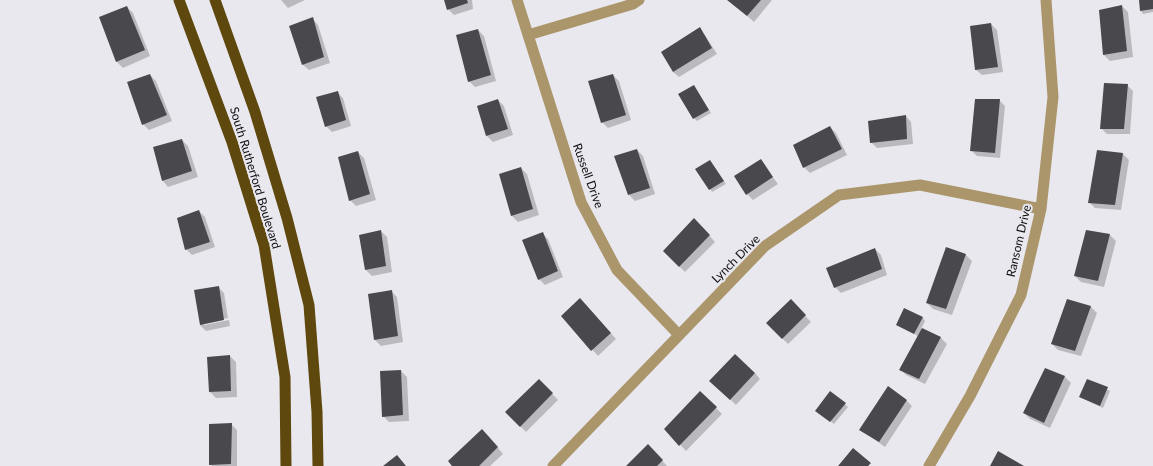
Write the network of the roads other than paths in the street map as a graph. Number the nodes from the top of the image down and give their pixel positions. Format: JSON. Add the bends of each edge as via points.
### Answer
{"nodes":[{"id":1,"x":179,"y":0,"type":"edge"},
{"id":2,"x":215,"y":0,"type":"edge"},
{"id":3,"x":517,"y":0,"type":"edge"},
{"id":4,"x":639,"y":0,"type":"edge"},
{"id":5,"x":1046,"y":0,"type":"edge"},
{"id":6,"x":528,"y":35,"type":"junction"},
{"id":7,"x":1041,"y":209,"type":"junction"},
{"id":8,"x":679,"y":336,"type":"junction"},
{"id":9,"x":286,"y":466,"type":"edge"},
{"id":10,"x":318,"y":466,"type":"edge"},
{"id":11,"x":553,"y":466,"type":"edge"},
{"id":12,"x":929,"y":466,"type":"edge"}],
"edges":[{"from":1,"to":9,"type":"highway","name":"South Rutherford Boulevard","via":[[232,142],[264,245],[285,377]]},
{"from":2,"to":10,"type":"highway","name":"South Rutherford Boulevard","via":[[255,112],[287,218],[309,305],[317,412]]},
{"from":3,"to":6,"type":"street","name":"Russell Drive"},
{"from":4,"to":6,"type":"street","via":[[633,4]]},
{"from":5,"to":7,"type":"street","name":"Ransom Drive","via":[[1053,97]]},
{"from":6,"to":8,"type":"street","name":"Russell Drive","via":[[581,202],[617,270]]},
{"from":7,"to":8,"type":"street","name":"Lynch Drive","via":[[920,185],[839,195],[765,246]]},
{"from":7,"to":12,"type":"street","name":"Ransom Drive","via":[[1021,295],[970,396]]},
{"from":8,"to":11,"type":"street","name":"Lynch Drive"}]}
